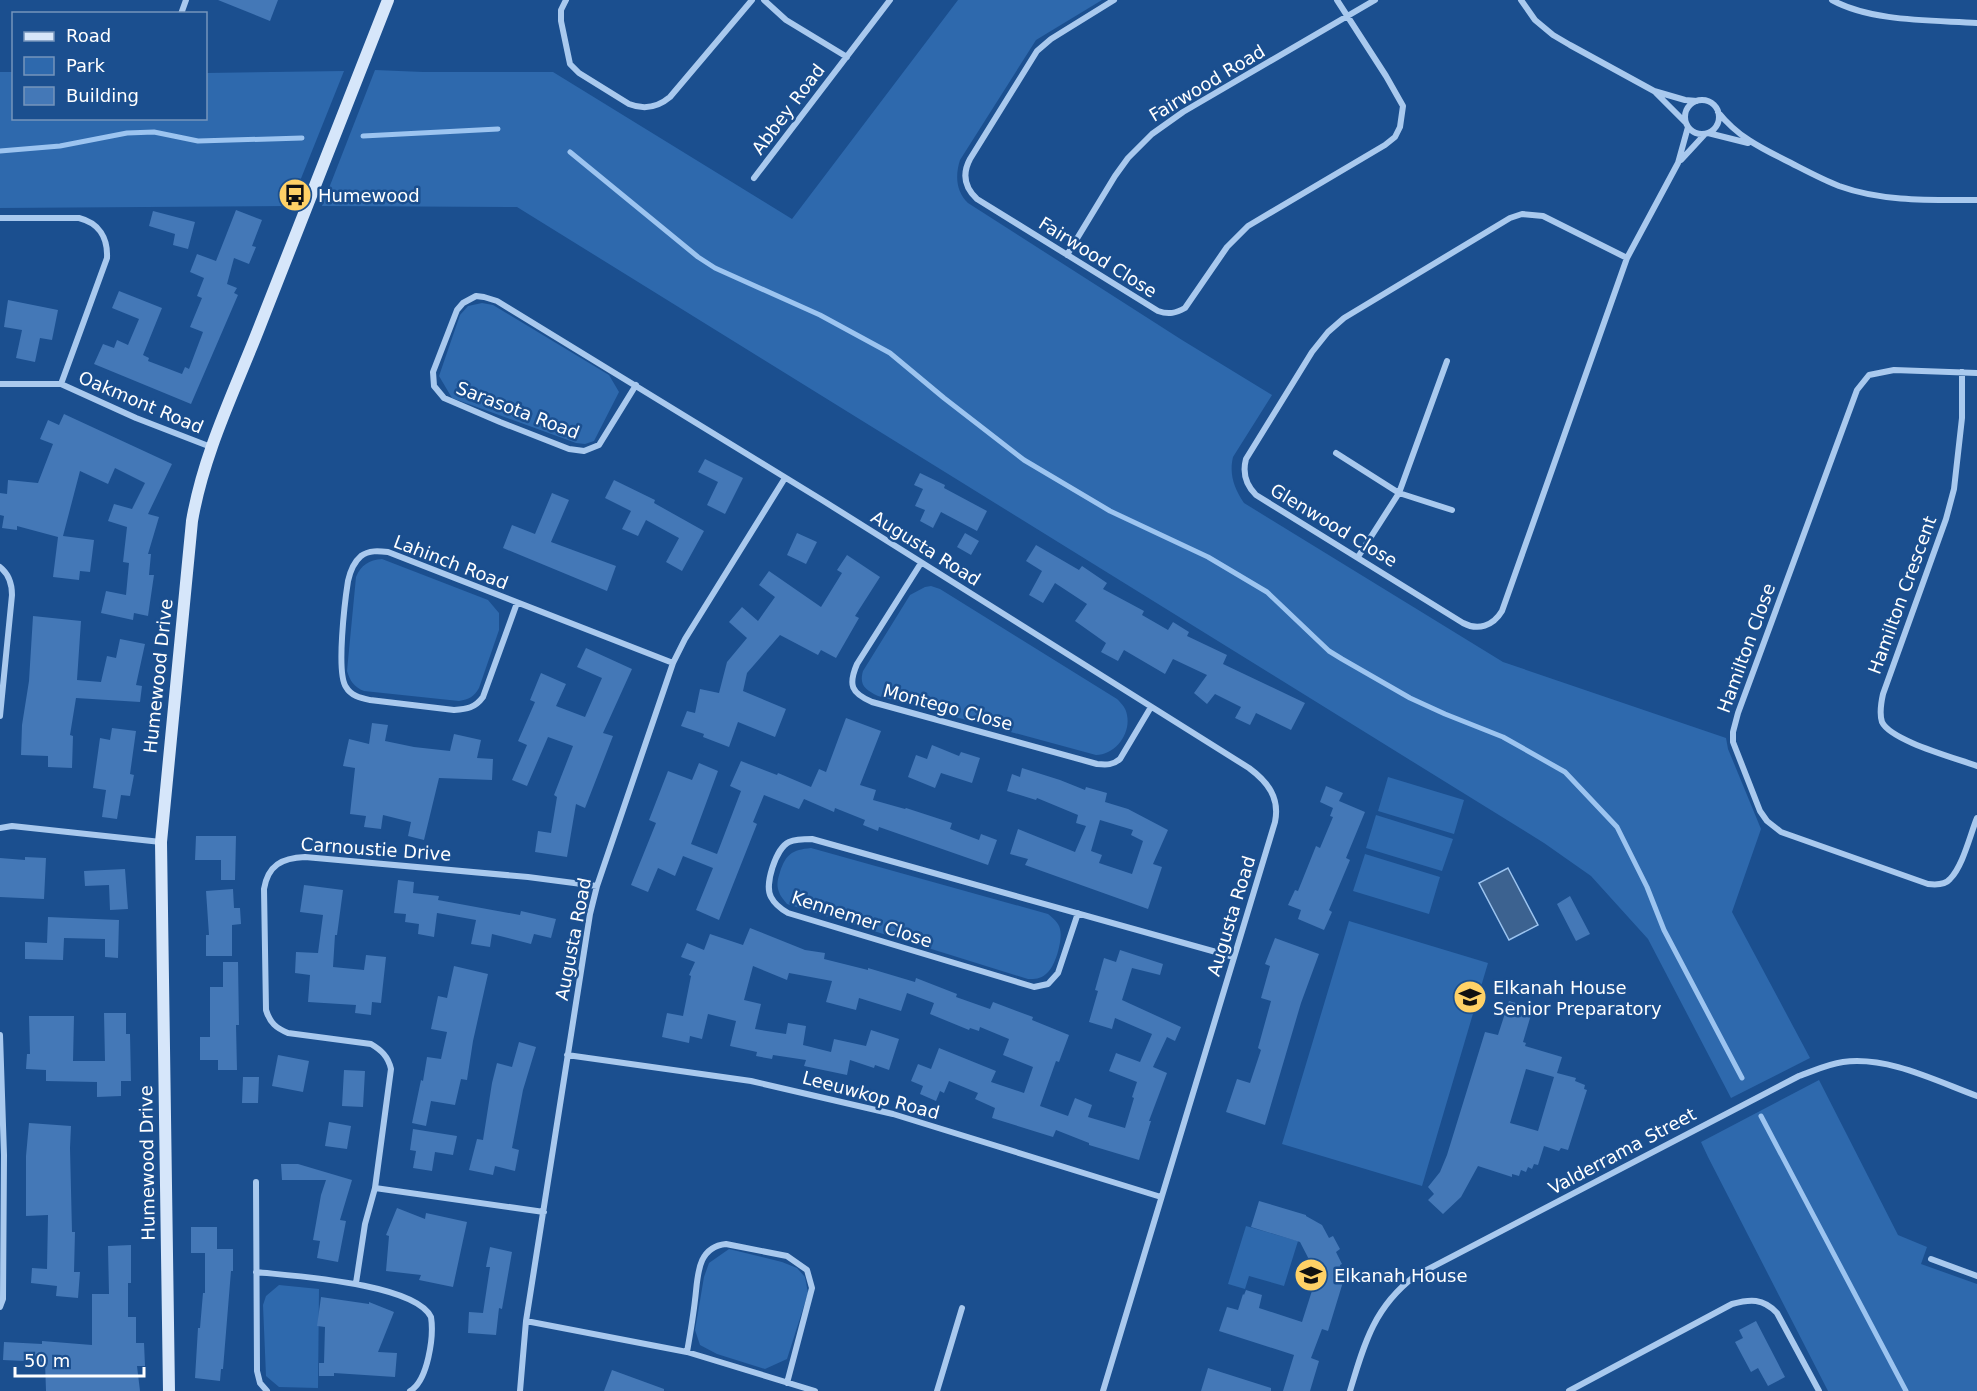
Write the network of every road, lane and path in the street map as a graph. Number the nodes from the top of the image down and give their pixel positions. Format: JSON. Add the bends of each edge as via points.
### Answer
{"nodes":[{"id":1,"x":388,"y":0,"type":"edge"},
{"id":2,"x":566,"y":0,"type":"edge"},
{"id":3,"x":752,"y":0,"type":"edge"},
{"id":4,"x":764,"y":0,"type":"edge"},
{"id":5,"x":890,"y":0,"type":"edge"},
{"id":6,"x":1114,"y":0,"type":"edge"},
{"id":7,"x":1336,"y":0,"type":"edge"},
{"id":8,"x":1375,"y":0,"type":"edge"},
{"id":9,"x":1521,"y":0,"type":"edge"},
{"id":10,"x":1833,"y":0,"type":"edge"},
{"id":11,"x":1347,"y":18,"type":"junction"},
{"id":12,"x":1977,"y":23,"type":"edge"},
{"id":13,"x":847,"y":57,"type":"junction"},
{"id":14,"x":1653,"y":91,"type":"junction"},
{"id":15,"x":1697,"y":101,"type":"junction"},
{"id":16,"x":1718,"y":112,"type":"junction"},
{"id":17,"x":1687,"y":125,"type":"junction"},
{"id":18,"x":1707,"y":134,"type":"junction"},
{"id":19,"x":1751,"y":144,"type":"junction"},
{"id":20,"x":1678,"y":163,"type":"junction"},
{"id":21,"x":754,"y":178,"type":"dead end"},
{"id":22,"x":1977,"y":200,"type":"edge"},
{"id":23,"x":0,"y":218,"type":"edge"},
{"id":24,"x":1067,"y":255,"type":"junction"},
{"id":25,"x":1627,"y":258,"type":"junction"},
{"id":26,"x":1447,"y":361,"type":"dead end"},
{"id":27,"x":1962,"y":372,"type":"junction"},
{"id":28,"x":1977,"y":372,"type":"edge"},
{"id":29,"x":0,"y":384,"type":"edge"},
{"id":30,"x":61,"y":384,"type":"junction"},
{"id":31,"x":636,"y":385,"type":"junction"},
{"id":32,"x":211,"y":447,"type":"junction"},
{"id":33,"x":1336,"y":453,"type":"dead end"},
{"id":34,"x":785,"y":478,"type":"junction"},
{"id":35,"x":1399,"y":493,"type":"junction"},
{"id":36,"x":1452,"y":510,"type":"dead end"},
{"id":37,"x":1359,"y":557,"type":"junction"},
{"id":38,"x":921,"y":563,"type":"junction"},
{"id":39,"x":0,"y":567,"type":"edge"},
{"id":40,"x":517,"y":603,"type":"junction"},
{"id":41,"x":673,"y":663,"type":"junction"},
{"id":42,"x":1151,"y":707,"type":"junction"},
{"id":43,"x":0,"y":716,"type":"edge"},
{"id":44,"x":1977,"y":766,"type":"edge"},
{"id":45,"x":1977,"y":818,"type":"edge"},
{"id":46,"x":0,"y":828,"type":"edge"},
{"id":47,"x":161,"y":843,"type":"junction"},
{"id":48,"x":597,"y":886,"type":"junction"},
{"id":49,"x":1078,"y":913,"type":"junction"},
{"id":50,"x":1234,"y":957,"type":"junction"},
{"id":51,"x":0,"y":1035,"type":"edge"},
{"id":52,"x":567,"y":1055,"type":"junction"},
{"id":53,"x":1977,"y":1096,"type":"edge"},
{"id":54,"x":2,"y":1155,"type":"edge"},
{"id":55,"x":256,"y":1182,"type":"dead end"},
{"id":56,"x":375,"y":1188,"type":"junction"},
{"id":57,"x":1161,"y":1197,"type":"junction"},
{"id":58,"x":544,"y":1212,"type":"junction"},
{"id":59,"x":1931,"y":1259,"type":"dead end"},
{"id":60,"x":256,"y":1272,"type":"junction"},
{"id":61,"x":1977,"y":1276,"type":"edge"},
{"id":62,"x":356,"y":1283,"type":"junction"},
{"id":63,"x":0,"y":1307,"type":"edge"},
{"id":64,"x":962,"y":1308,"type":"dead end"},
{"id":65,"x":526,"y":1321,"type":"junction"},
{"id":66,"x":687,"y":1352,"type":"junction"},
{"id":67,"x":787,"y":1383,"type":"junction"},
{"id":68,"x":169,"y":1391,"type":"edge"},
{"id":69,"x":267,"y":1391,"type":"edge"},
{"id":70,"x":410,"y":1391,"type":"edge"},
{"id":71,"x":520,"y":1391,"type":"edge"},
{"id":72,"x":815,"y":1391,"type":"edge"},
{"id":73,"x":937,"y":1391,"type":"edge"},
{"id":74,"x":1103,"y":1391,"type":"edge"},
{"id":75,"x":1350,"y":1391,"type":"edge"},
{"id":76,"x":1569,"y":1391,"type":"edge"},
{"id":77,"x":1819,"y":1391,"type":"edge"}],
"edges":[{"from":1,"to":32,"type":"street","name":"Humewood Drive"},
{"from":2,"to":3,"type":"street","via":[[561,21],[574,69],[629,104],[648,108],[670,97]]},
{"from":4,"to":13,"type":"street","name":"Abbey Road","via":[[786,20]]},
{"from":5,"to":13,"type":"street","name":"Abbey Road"},
{"from":6,"to":24,"type":"street","name":"Fairwood Close","via":[[1050,39],[1038,51],[965,173],[967,188],[977,199]]},
{"from":7,"to":11,"type":"street","name":"Fairwood Close"},
{"from":8,"to":11,"type":"street","name":"Fairwood Road"},
{"from":9,"to":14,"type":"street","via":[[1535,20],[1553,35]]},
{"from":10,"to":12,"type":"street","via":[[1879,16]]},
{"from":11,"to":24,"type":"street","name":"Fairwood Road","via":[[1183,112],[1152,134],[1128,158]]},
{"from":11,"to":24,"type":"street","name":"Fairwood Close","via":[[1403,106],[1401,127],[1395,137],[1248,226],[1179,312],[1158,311]]},
{"from":13,"to":21,"type":"street","name":"Abbey Road"},
{"from":14,"to":15,"type":"street"},
{"from":14,"to":17,"type":"street"},
{"from":15,"to":16,"type":"street","via":[[1712,103]]},
{"from":15,"to":17,"type":"street","via":[[1686,112]]},
{"from":16,"to":18,"type":"street","via":[[1716,128]]},
{"from":16,"to":19,"type":"street"},
{"from":17,"to":18,"type":"street","via":[[1695,133]]},
{"from":17,"to":20,"type":"street","name":"Glenwood Close"},
{"from":18,"to":19,"type":"street"},
{"from":18,"to":20,"type":"street","name":"Glenwood Close"},
{"from":19,"to":22,"type":"street","via":[[1823,179],[1865,193]]},
{"from":20,"to":25,"type":"street","name":"Glenwood Close"},
{"from":23,"to":30,"type":"street","name":"Oakmont Road","via":[[87,220],[103,234],[108,246]]},
{"from":25,"to":37,"type":"street","name":"Glenwood Close","via":[[1502,611],[1495,621],[1483,627],[1469,626]]},
{"from":25,"to":37,"type":"street","name":"Glenwood Close","via":[[1543,216],[1522,214],[1344,318],[1328,332],[1246,459],[1244,474],[1256,495]]},
{"from":26,"to":35,"type":"street"},
{"from":27,"to":28,"type":"street","name":"Hamilton Close"},
{"from":27,"to":44,"type":"street","name":"Hamilton Crescent","via":[[1962,418],[1954,489],[1883,694],[1881,717],[1895,735]]},
{"from":27,"to":45,"type":"street","name":"Hamilton Close","via":[[1879,372],[1869,375],[1857,390],[1738,713],[1733,742],[1760,811],[1781,832],[1928,884],[1951,879]]},
{"from":29,"to":30,"type":"street","name":"Oakmont Road"},
{"from":30,"to":32,"type":"street","name":"Oakmont Road"},
{"from":31,"to":31,"type":"street","name":"Sarasota Road","via":[[497,301],[476,296],[458,310],[433,372],[434,386],[444,398],[577,451],[599,445]]},
{"from":31,"to":34,"type":"street","name":"Sarasota Road"},
{"from":32,"to":47,"type":"street","name":"Humewood Drive","via":[[189,543]]},
{"from":33,"to":35,"type":"street"},
{"from":34,"to":38,"type":"street","name":"Augusta Road"},
{"from":34,"to":41,"type":"street","name":"Augusta Road"},
{"from":35,"to":36,"type":"street"},
{"from":35,"to":37,"type":"street"},
{"from":38,"to":42,"type":"street","name":"Augusta Road"},
{"from":38,"to":42,"type":"street","name":"Montego Close","via":[[857,664],[852,687],[861,697],[1107,765],[1120,759]]},
{"from":39,"to":43,"type":"street","via":[[12,587]]},
{"from":40,"to":40,"type":"street","name":"Lahinch Road","via":[[388,552],[371,551],[361,556],[348,580],[341,654],[346,689],[370,700],[454,710],[474,706],[483,697]]},
{"from":40,"to":41,"type":"street","name":"Lahinch Road"},
{"from":41,"to":48,"type":"street","name":"Augusta Road"},
{"from":42,"to":50,"type":"street","name":"Augusta Road","via":[[1260,776],[1276,804],[1275,822]]},
{"from":46,"to":47,"type":"street","via":[[12,826]]},
{"from":47,"to":68,"type":"street","name":"Humewood Drive"},
{"from":48,"to":52,"type":"street","name":"Augusta Road"},
{"from":48,"to":56,"type":"street","name":"Carnoustie Drive","via":[[305,857],[289,858],[272,869],[264,890],[268,1018],[288,1033],[371,1044],[390,1062]]},
{"from":49,"to":49,"type":"street","name":"Kennemer Close","via":[[1058,974],[1048,984],[1034,987],[788,913],[772,899],[770,877],[782,847],[789,842],[813,839]]},
{"from":49,"to":50,"type":"street","name":"Kennemer Close"},
{"from":50,"to":57,"type":"street","name":"Augusta Road"},
{"from":51,"to":54,"type":"street"},
{"from":52,"to":57,"type":"street","name":"Leeuwkop Road","via":[[751,1081],[892,1114]]},
{"from":52,"to":58,"type":"street","name":"Augusta Road"},
{"from":53,"to":75,"type":"street","name":"Valderrama Street","via":[[1905,1070],[1858,1061],[1833,1064],[1799,1076],[1415,1276],[1400,1287],[1374,1321]]},
{"from":54,"to":63,"type":"street"},
{"from":55,"to":60,"type":"street"},
{"from":56,"to":58,"type":"street"},
{"from":56,"to":62,"type":"street"},
{"from":57,"to":74,"type":"street","name":"Augusta Road"},
{"from":58,"to":65,"type":"street","name":"Augusta Road"},
{"from":59,"to":61,"type":"street"},
{"from":60,"to":62,"type":"street"},
{"from":60,"to":69,"type":"street","via":[[257,1371]]},
{"from":62,"to":70,"type":"street","via":[[409,1300],[422,1306],[431,1317],[426,1366],[420,1382]]},
{"from":64,"to":73,"type":"street"},
{"from":65,"to":66,"type":"street"},
{"from":65,"to":71,"type":"street","name":"Augusta Road"},
{"from":66,"to":67,"type":"street"},
{"from":66,"to":67,"type":"street","via":[[697,1277],[703,1257],[710,1250],[726,1244],[787,1256],[807,1270],[812,1288]]},
{"from":67,"to":72,"type":"street"},
{"from":76,"to":77,"type":"street","via":[[1732,1304],[1747,1300],[1760,1300],[1777,1312]]}]}
